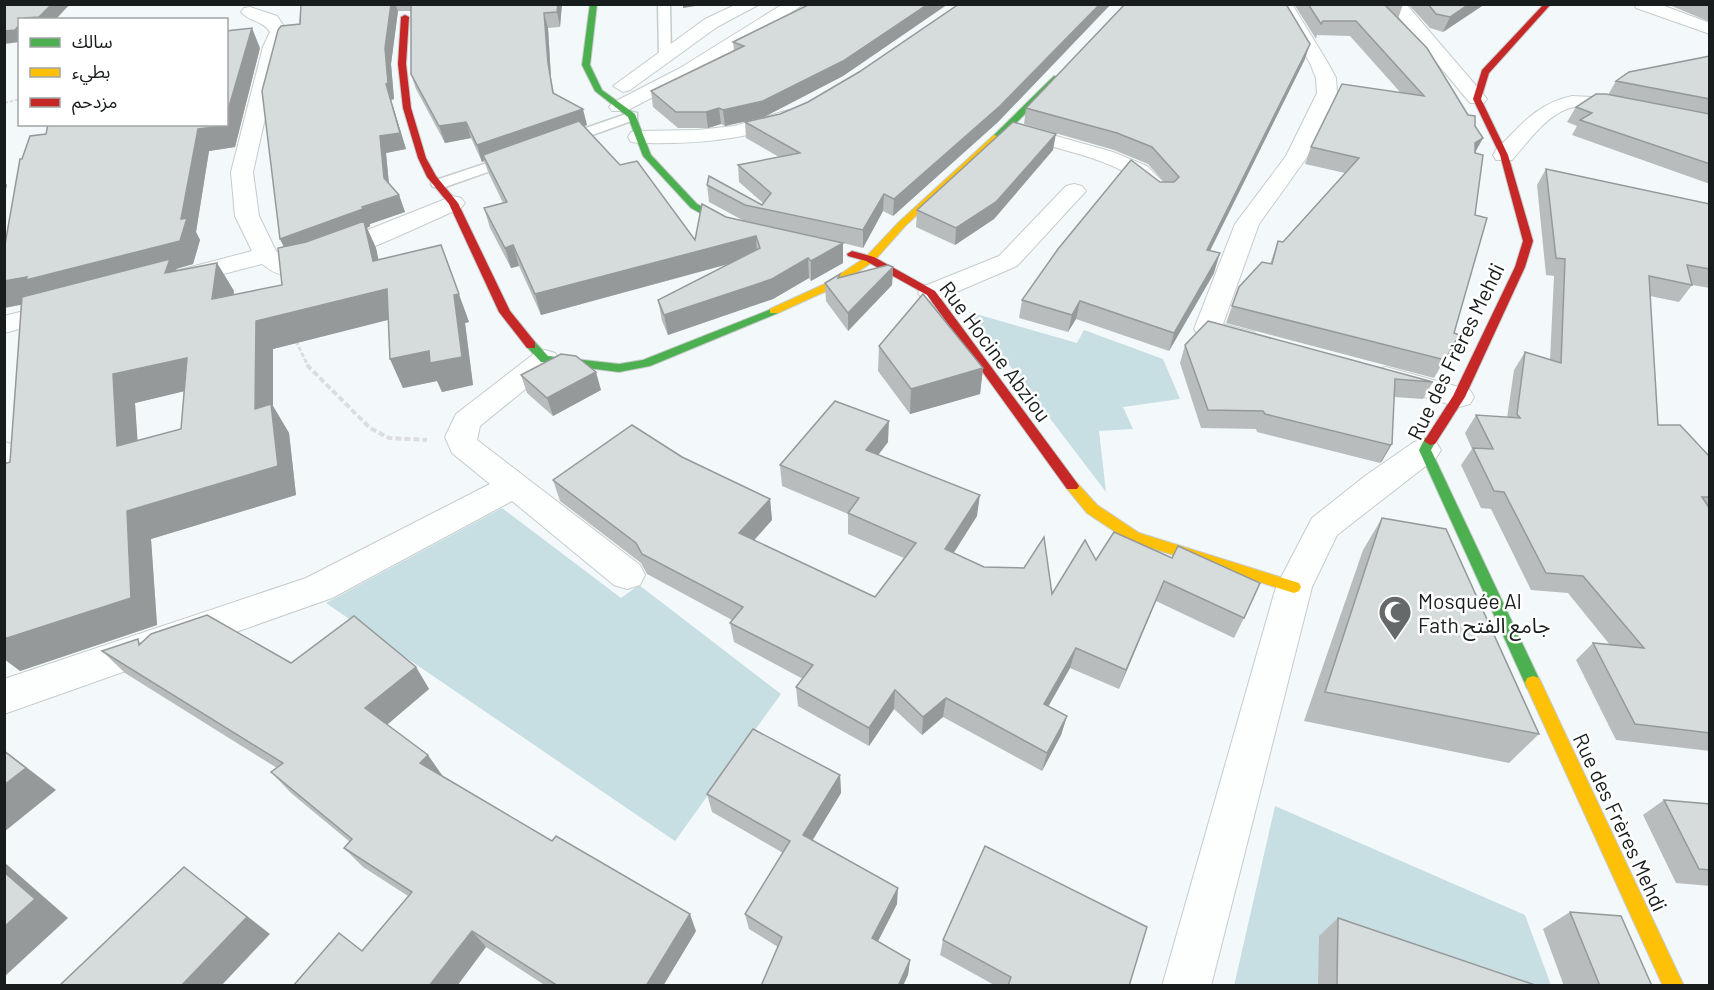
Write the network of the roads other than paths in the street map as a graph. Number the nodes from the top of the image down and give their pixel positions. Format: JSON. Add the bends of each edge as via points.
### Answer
{"nodes":[{"id":1,"x":594,"y":4,"type":"edge"},
{"id":2,"x":664,"y":4,"type":"edge"},
{"id":3,"x":752,"y":4,"type":"edge"},
{"id":4,"x":796,"y":4,"type":"edge"},
{"id":5,"x":1283,"y":4,"type":"edge"},
{"id":6,"x":1396,"y":4,"type":"edge"},
{"id":7,"x":1548,"y":4,"type":"edge"},
{"id":8,"x":1642,"y":4,"type":"edge"},
{"id":9,"x":250,"y":12,"type":"dead end"},
{"id":10,"x":405,"y":17,"type":"dead end"},
{"id":11,"x":1710,"y":29,"type":"edge"},
{"id":12,"x":665,"y":56,"type":"junction"},
{"id":13,"x":1065,"y":70,"type":"edge"},
{"id":14,"x":1477,"y":99,"type":"junction"},
{"id":15,"x":619,"y":107,"type":"junction"},
{"id":16,"x":806,"y":107,"type":"edge"},
{"id":17,"x":1710,"y":124,"type":"edge"},
{"id":18,"x":1007,"y":128,"type":"junction"},
{"id":19,"x":639,"y":137,"type":"junction"},
{"id":20,"x":546,"y":147,"type":"edge"},
{"id":21,"x":524,"y":154,"type":"edge"},
{"id":22,"x":1504,"y":155,"type":"junction"},
{"id":23,"x":439,"y":184,"type":"junction"},
{"id":24,"x":1074,"y":191,"type":"dead end"},
{"id":25,"x":1161,"y":192,"type":"edge"},
{"id":26,"x":453,"y":203,"type":"junction"},
{"id":27,"x":749,"y":232,"type":"edge"},
{"id":28,"x":839,"y":251,"type":"edge"},
{"id":29,"x":266,"y":255,"type":"junction"},
{"id":30,"x":870,"y":259,"type":"junction"},
{"id":31,"x":152,"y":285,"type":"edge"},
{"id":32,"x":931,"y":293,"type":"junction"},
{"id":33,"x":84,"y":303,"type":"edge"},
{"id":34,"x":4,"y":325,"type":"edge"},
{"id":35,"x":1266,"y":344,"type":"edge"},
{"id":36,"x":545,"y":359,"type":"junction"},
{"id":37,"x":1369,"y":371,"type":"edge"},
{"id":38,"x":1459,"y":397,"type":"junction"},
{"id":39,"x":1425,"y":450,"type":"junction"},
{"id":40,"x":4,"y":453,"type":"edge"},
{"id":41,"x":513,"y":486,"type":"junction"},
{"id":42,"x":4,"y":501,"type":"edge"},
{"id":43,"x":627,"y":575,"type":"dead end"},
{"id":44,"x":1294,"y":587,"type":"junction"},
{"id":45,"x":4,"y":697,"type":"edge"},
{"id":46,"x":1186,"y":986,"type":"edge"},
{"id":47,"x":1674,"y":986,"type":"edge"}],
"edges":[{"from":1,"to":15,"type":"street","via":[[586,65],[600,91]]},
{"from":2,"to":12,"type":"lane"},
{"from":3,"to":12,"type":"street","via":[[711,23]]},
{"from":4,"to":15,"type":"street","via":[[687,72]]},
{"from":5,"to":35,"type":"street","via":[[1319,63],[1327,93],[1296,157],[1247,224],[1208,329]]},
{"from":6,"to":14,"type":"street"},
{"from":7,"to":14,"type":"street","via":[[1485,72]]},
{"from":8,"to":11,"type":"street"},
{"from":9,"to":29,"type":"street","via":[[270,20],[279,32],[242,172],[247,216]]},
{"from":10,"to":23,"type":"street","via":[[402,64],[407,108],[422,158]]},
{"from":12,"to":15,"type":"street"},
{"from":13,"to":18,"type":"street"},
{"from":14,"to":22,"type":"street","name":"Rue des Frères Mehdi"},
{"from":15,"to":19,"type":"street"},
{"from":15,"to":20,"type":"lane"},
{"from":16,"to":19,"type":"street","via":[[735,134]]},
{"from":17,"to":22,"type":"street","via":[[1605,104],[1569,102],[1554,108]]},
{"from":18,"to":25,"type":"street","via":[[1139,171]]},
{"from":18,"to":30,"type":"street","via":[[902,224]]},
{"from":19,"to":27,"type":"street","via":[[647,156],[694,206]]},
{"from":21,"to":23,"type":"lane"},
{"from":22,"to":38,"type":"street","name":"Rue des Frères Mehdi","via":[[1528,241],[1520,267]]},
{"from":23,"to":26,"type":"street"},
{"from":24,"to":32,"type":"street","via":[[1008,261]]},
{"from":26,"to":29,"type":"street","via":[[302,265],[284,267]]},
{"from":26,"to":36,"type":"street","via":[[505,312]]},
{"from":28,"to":30,"type":"street","name":"Rue Hocine Abziou"},
{"from":29,"to":31,"type":"street"},
{"from":30,"to":32,"type":"street","name":"Rue Hocine Abziou"},
{"from":30,"to":36,"type":"street","via":[[807,298],[646,363],[620,368]]},
{"from":32,"to":44,"type":"street","name":"Rue Hocine Abziou","via":[[1057,468],[1092,509],[1134,537]]},
{"from":33,"to":34,"type":"street"},
{"from":36,"to":41,"type":"street","via":[[467,421],[461,437],[469,452]]},
{"from":37,"to":38,"type":"street"},
{"from":38,"to":39,"type":"street","name":"Rue des Frères Mehdi"},
{"from":39,"to":44,"type":"street","via":[[1324,527]]},
{"from":39,"to":47,"type":"street","name":"Rue des Frères Mehdi"},
{"from":40,"to":42,"type":"street"},
{"from":41,"to":43,"type":"street"},
{"from":41,"to":45,"type":"street","via":[[319,588]]},
{"from":44,"to":46,"type":"street"}]}
